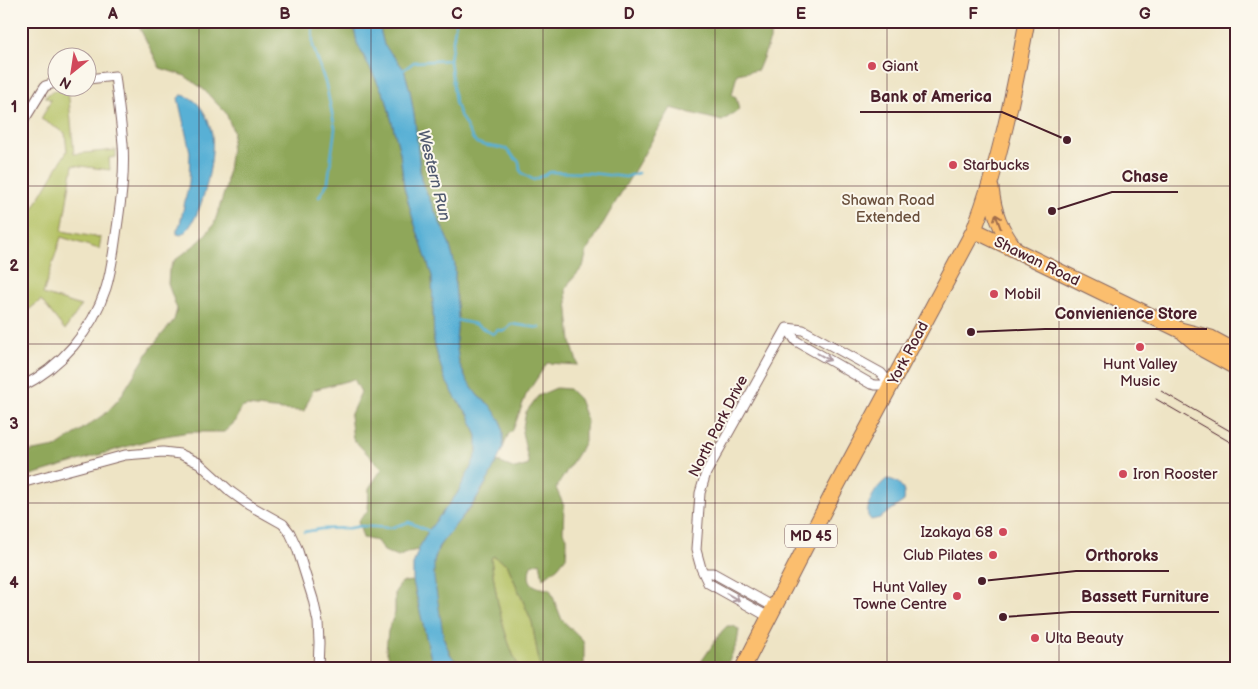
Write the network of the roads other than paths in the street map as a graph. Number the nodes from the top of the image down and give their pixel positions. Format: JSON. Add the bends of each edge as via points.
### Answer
{"nodes":[{"id":1,"x":1027,"y":21,"type":"edge"},
{"id":2,"x":98,"y":78,"type":"edge"},
{"id":3,"x":48,"y":85,"type":"edge"},
{"id":4,"x":21,"y":125,"type":"edge"},
{"id":5,"x":990,"y":187,"type":"junction"},
{"id":6,"x":974,"y":230,"type":"junction"},
{"id":7,"x":1016,"y":250,"type":"junction"},
{"id":8,"x":787,"y":328,"type":"junction"},
{"id":9,"x":1180,"y":330,"type":"junction"},
{"id":10,"x":1237,"y":352,"type":"edge"},
{"id":11,"x":1237,"y":368,"type":"edge"},
{"id":12,"x":891,"y":385,"type":"junction"},
{"id":13,"x":21,"y":387,"type":"edge"},
{"id":14,"x":21,"y":483,"type":"edge"},
{"id":15,"x":771,"y":612,"type":"junction"},
{"id":16,"x":318,"y":668,"type":"edge"},
{"id":17,"x":743,"y":668,"type":"edge"}],
"edges":[{"from":1,"to":5,"type":"main road","name":"York Road","number":"MD 45","via":[[1009,116]]},
{"from":2,"to":13,"type":"street","via":[[115,76],[123,145],[124,175],[106,288],[76,344],[45,373]]},
{"from":3,"to":4,"type":"street"},
{"from":5,"to":6,"type":"main road","name":"York Road","number":"MD 45"},
{"from":7,"to":5,"type":"main road","one_way":true,"via":[[999,224]]},
{"from":6,"to":7,"type":"main road","name":"Shawan Road"},
{"from":6,"to":12,"type":"main road","name":"York Road","number":"MD 45"},
{"from":7,"to":9,"type":"main road","name":"Shawan Road"},
{"from":8,"to":12,"type":"street","via":[[803,330],[881,373]]},
{"from":8,"to":12,"type":"street","one_way":true,"via":[[796,341],[863,379],[875,385]]},
{"from":8,"to":15,"type":"street","name":"North Park Drive","via":[[704,479],[696,550],[704,573],[713,573]]},
{"from":9,"to":10,"type":"main road","name":"Shawan Road","via":[[1211,338]]},
{"from":9,"to":11,"type":"main road","name":"Shawan Road","via":[[1204,350]]},
{"from":12,"to":15,"type":"main road","name":"York Road","number":"MD 45"},
{"from":14,"to":16,"type":"street","via":[[124,456],[163,452],[180,454],[198,463],[231,492],[283,524],[290,533],[303,565],[318,622]]},
{"from":15,"to":17,"type":"main road","name":"York Road","number":"MD 45"}]}
